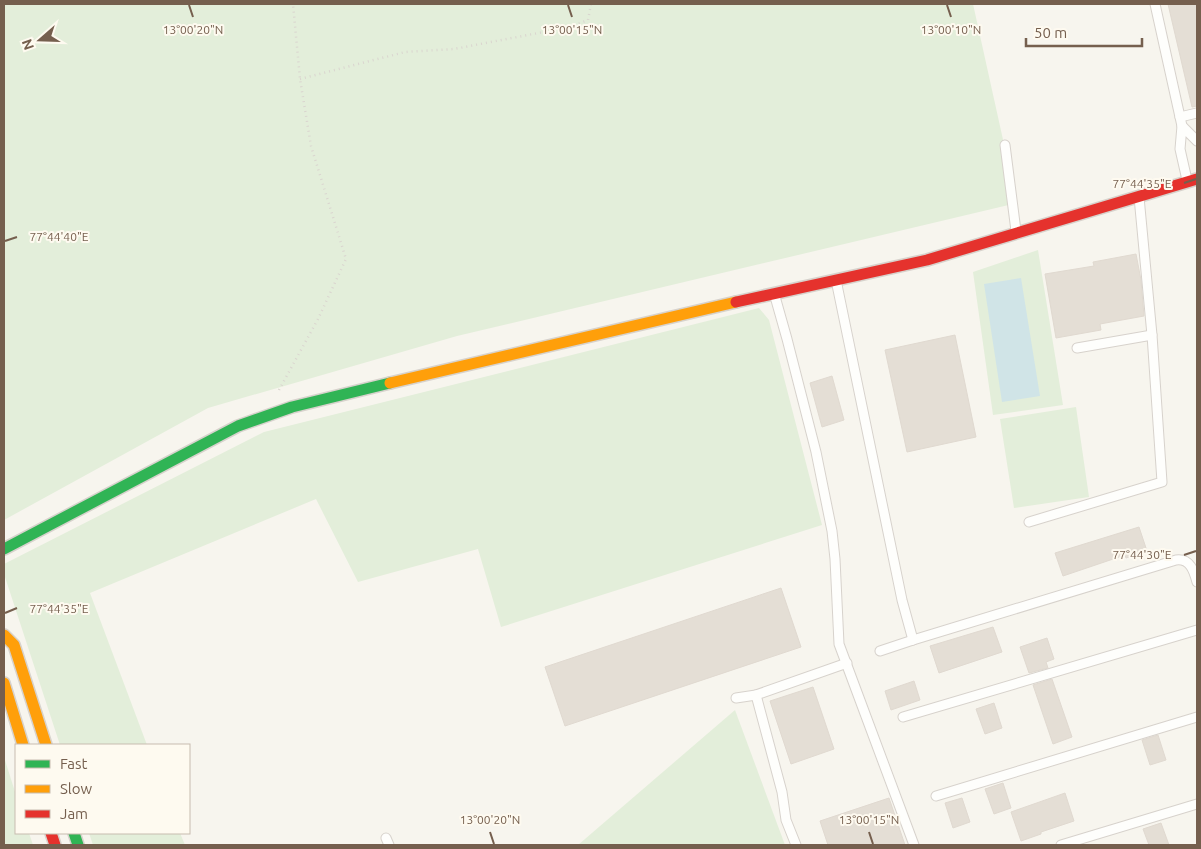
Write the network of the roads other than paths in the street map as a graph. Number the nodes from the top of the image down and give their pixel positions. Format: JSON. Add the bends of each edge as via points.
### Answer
{"nodes":[{"id":1,"x":1155,"y":4,"type":"edge"},
{"id":2,"x":1197,"y":113,"type":"edge"},
{"id":3,"x":1181,"y":122,"type":"junction"},
{"id":4,"x":1197,"y":141,"type":"edge"},
{"id":5,"x":1005,"y":145,"type":"dead end"},
{"id":6,"x":1192,"y":181,"type":"edge"},
{"id":7,"x":1139,"y":197,"type":"junction"},
{"id":8,"x":1017,"y":234,"type":"junction"},
{"id":9,"x":836,"y":279,"type":"junction"},
{"id":10,"x":774,"y":293,"type":"junction"},
{"id":11,"x":1152,"y":335,"type":"junction"},
{"id":12,"x":1077,"y":348,"type":"dead end"},
{"id":13,"x":1029,"y":522,"type":"dead end"},
{"id":14,"x":4,"y":549,"type":"edge"},
{"id":15,"x":1197,"y":582,"type":"edge"},
{"id":16,"x":1197,"y":630,"type":"edge"},
{"id":17,"x":4,"y":635,"type":"edge"},
{"id":18,"x":913,"y":640,"type":"junction"},
{"id":19,"x":880,"y":651,"type":"dead end"},
{"id":20,"x":847,"y":663,"type":"junction"},
{"id":21,"x":4,"y":684,"type":"edge"},
{"id":22,"x":756,"y":695,"type":"junction"},
{"id":23,"x":736,"y":698,"type":"dead end"},
{"id":24,"x":902,"y":717,"type":"dead end"},
{"id":25,"x":1197,"y":717,"type":"edge"},
{"id":26,"x":24,"y":744,"type":"edge"},
{"id":27,"x":46,"y":744,"type":"edge"},
{"id":28,"x":936,"y":796,"type":"dead end"},
{"id":29,"x":1197,"y":804,"type":"edge"},
{"id":30,"x":796,"y":845,"type":"edge"},
{"id":31,"x":914,"y":845,"type":"edge"},
{"id":32,"x":1061,"y":845,"type":"edge"}],
"edges":[{"from":1,"to":3,"type":"lane"},
{"from":2,"to":3,"type":"lane"},
{"from":3,"to":4,"type":"lane"},
{"from":3,"to":6,"type":"lane","via":[[1180,149]]},
{"from":5,"to":8,"type":"lane"},
{"from":6,"to":7,"type":"street"},
{"from":7,"to":8,"type":"street"},
{"from":7,"to":11,"type":"lane"},
{"from":8,"to":9,"type":"street","via":[[927,260]]},
{"from":9,"to":10,"type":"street"},
{"from":9,"to":18,"type":"lane"},
{"from":10,"to":14,"type":"street","via":[[460,365],[265,415],[238,426]]},
{"from":10,"to":20,"type":"lane","via":[[816,452],[832,531],[839,644]]},
{"from":11,"to":12,"type":"lane"},
{"from":11,"to":13,"type":"lane","via":[[1162,482]]},
{"from":15,"to":18,"type":"lane","via":[[1189,563],[1176,560]]},
{"from":16,"to":24,"type":"lane"},
{"from":17,"to":27,"type":"street","via":[[14,645]]},
{"from":18,"to":19,"type":"lane"},
{"from":20,"to":22,"type":"lane"},
{"from":20,"to":31,"type":"lane"},
{"from":21,"to":26,"type":"street"},
{"from":22,"to":23,"type":"lane"},
{"from":22,"to":30,"type":"lane","via":[[782,792],[786,820]]},
{"from":25,"to":28,"type":"lane"},
{"from":29,"to":32,"type":"lane"}]}
